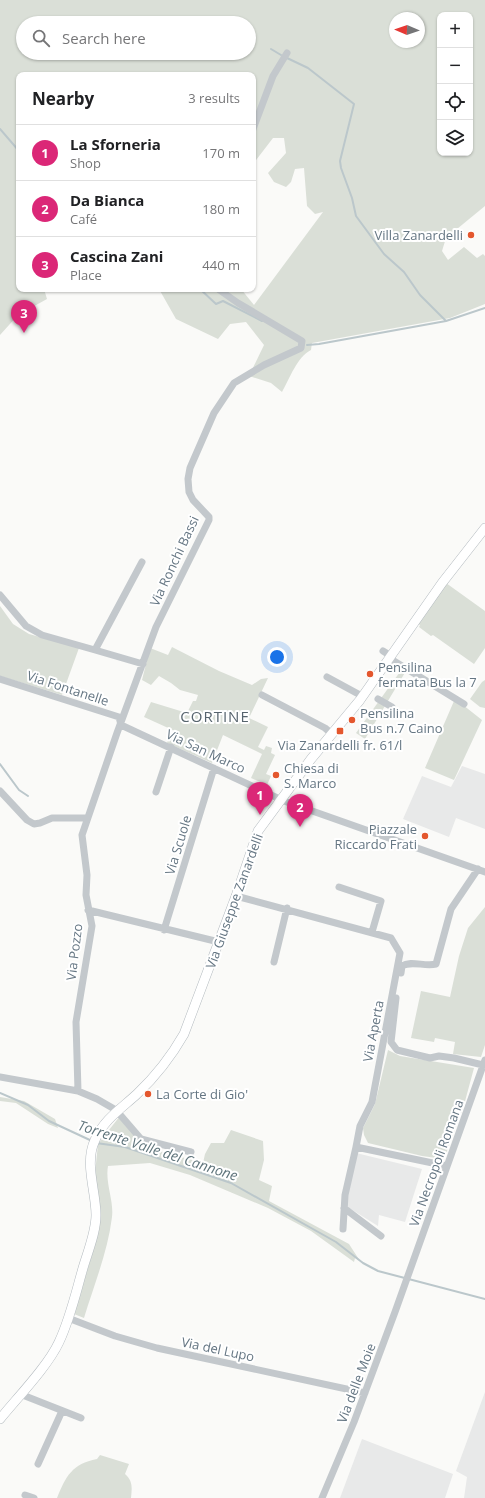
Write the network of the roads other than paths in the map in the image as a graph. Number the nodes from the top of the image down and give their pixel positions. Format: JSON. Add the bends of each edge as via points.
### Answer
{"nodes":[{"id":1,"x":287,"y":53,"type":"dead end"},
{"id":2,"x":256,"y":121,"type":"edge"},
{"id":3,"x":222,"y":292,"type":"edge"},
{"id":4,"x":485,"y":528,"type":"edge"},
{"id":5,"x":142,"y":562,"type":"dead end"},
{"id":6,"x":0,"y":595,"type":"edge"},
{"id":7,"x":95,"y":650,"type":"junction"},
{"id":8,"x":388,"y":655,"type":"junction"},
{"id":9,"x":144,"y":664,"type":"junction"},
{"id":10,"x":327,"y":677,"type":"dead end"},
{"id":11,"x":0,"y":679,"type":"edge"},
{"id":12,"x":262,"y":695,"type":"dead end"},
{"id":13,"x":362,"y":696,"type":"junction"},
{"id":14,"x":378,"y":700,"type":"dead end"},
{"id":15,"x":464,"y":704,"type":"dead end"},
{"id":16,"x":392,"y":707,"type":"dead end"},
{"id":17,"x":121,"y":725,"type":"junction"},
{"id":18,"x":332,"y":734,"type":"junction"},
{"id":19,"x":171,"y":747,"type":"junction"},
{"id":20,"x":214,"y":768,"type":"junction"},
{"id":21,"x":0,"y":791,"type":"edge"},
{"id":22,"x":156,"y":792,"type":"dead end"},
{"id":23,"x":281,"y":800,"type":"junction"},
{"id":24,"x":87,"y":818,"type":"junction"},
{"id":25,"x":482,"y":870,"type":"edge"},
{"id":26,"x":339,"y":887,"type":"dead end"},
{"id":27,"x":236,"y":896,"type":"junction"},
{"id":28,"x":286,"y":908,"type":"junction"},
{"id":29,"x":88,"y":910,"type":"junction"},
{"id":30,"x":164,"y":930,"type":"junction"},
{"id":31,"x":372,"y":932,"type":"junction"},
{"id":32,"x":219,"y":942,"type":"junction"},
{"id":33,"x":274,"y":962,"type":"dead end"},
{"id":34,"x":484,"y":1062,"type":"edge"},
{"id":35,"x":0,"y":1077,"type":"edge"},
{"id":36,"x":78,"y":1091,"type":"junction"},
{"id":37,"x":116,"y":1110,"type":"junction"},
{"id":38,"x":356,"y":1147,"type":"junction"},
{"id":39,"x":191,"y":1152,"type":"dead end"},
{"id":40,"x":447,"y":1166,"type":"junction"},
{"id":41,"x":344,"y":1208,"type":"junction"},
{"id":42,"x":343,"y":1229,"type":"dead end"},
{"id":43,"x":381,"y":1236,"type":"dead end"},
{"id":44,"x":408,"y":1278,"type":"joint"},
{"id":45,"x":68,"y":1318,"type":"junction"},
{"id":46,"x":365,"y":1393,"type":"junction"},
{"id":47,"x":20,"y":1394,"type":"junction"},
{"id":48,"x":62,"y":1411,"type":"junction"},
{"id":49,"x":81,"y":1418,"type":"dead end"},
{"id":50,"x":0,"y":1419,"type":"edge"},
{"id":51,"x":38,"y":1464,"type":"dead end"},
{"id":52,"x":25,"y":1495,"type":"dead end"},
{"id":53,"x":34,"y":1498,"type":"edge"},
{"id":54,"x":322,"y":1498,"type":"edge"}],
"edges":[{"from":1,"to":2,"type":"street","via":[[273,76]]},
{"from":3,"to":9,"type":"street","name":"Via Ronchi Bassi","via":[[302,341],[302,348],[264,365],[234,383],[214,413],[190,468],[188,479],[189,492],[193,500],[209,520],[156,627]]},
{"from":4,"to":8,"type":"street","name":"Via Giuseppe Zanardelli"},
{"from":5,"to":7,"type":"street"},
{"from":6,"to":7,"type":"street","via":[[26,626],[42,635]]},
{"from":7,"to":9,"type":"street"},
{"from":8,"to":13,"type":"street","name":"Via Giuseppe Zanardelli"},
{"from":8,"to":15,"type":"street"},
{"from":9,"to":17,"type":"street","name":"Via Ronchi Bassi"},
{"from":10,"to":13,"type":"street"},
{"from":11,"to":17,"type":"street","name":"Via Fontanelle","via":[[119,717]]},
{"from":12,"to":18,"type":"street"},
{"from":13,"to":18,"type":"street","name":"Via Giuseppe Zanardelli"},
{"from":14,"to":16,"type":"street"},
{"from":17,"to":19,"type":"street","name":"Via San Marco"},
{"from":17,"to":24,"type":"street","name":"Via Pozzo"},
{"from":18,"to":23,"type":"street","name":"Via Giuseppe Zanardelli"},
{"from":19,"to":20,"type":"street","name":"Via San Marco"},
{"from":19,"to":22,"type":"street"},
{"from":20,"to":23,"type":"street","name":"Via San Marco"},
{"from":20,"to":30,"type":"street","name":"Via Scuole"},
{"from":21,"to":24,"type":"street","via":[[27,820],[34,824],[52,818]]},
{"from":23,"to":25,"type":"street","name":"Via San Marco"},
{"from":23,"to":27,"type":"street","name":"Via Giuseppe Zanardelli","via":[[258,831]]},
{"from":24,"to":29,"type":"street","name":"Via Pozzo","via":[[82,835]]},
{"from":25,"to":34,"type":"street","name":"Via Aperta","via":[[451,909],[436,964],[429,966],[407,963],[402,966],[391,1035],[392,1045],[397,1050],[430,1058],[438,1056]]},
{"from":26,"to":31,"type":"street","via":[[382,901]]},
{"from":27,"to":28,"type":"street","name":"Via Aperta"},
{"from":27,"to":32,"type":"street","name":"Via Giuseppe Zanardelli"},
{"from":28,"to":31,"type":"street","name":"Via Aperta"},
{"from":28,"to":33,"type":"street"},
{"from":29,"to":30,"type":"street"},
{"from":29,"to":36,"type":"street","name":"Via Pozzo","via":[[92,926],[76,1022]]},
{"from":30,"to":32,"type":"street"},
{"from":31,"to":38,"type":"street","name":"Via Aperta","via":[[391,938],[400,953],[372,1102],[360,1126]]},
{"from":32,"to":37,"type":"street","name":"Via Giuseppe Zanardelli","via":[[192,1016],[176,1048],[137,1094]]},
{"from":34,"to":40,"type":"street","name":"Via Necropoli Romana"},
{"from":35,"to":36,"type":"street"},
{"from":36,"to":37,"type":"street"},
{"from":37,"to":39,"type":"street","via":[[141,1139]]},
{"from":37,"to":45,"type":"street","name":"Via Giuseppe Zanardelli","via":[[96,1137],[93,1147],[91,1170],[96,1215],[92,1240]]},
{"from":38,"to":40,"type":"street"},
{"from":38,"to":41,"type":"street","name":"Via Aperta"},
{"from":40,"to":44,"type":"street","name":"Via Necropoli Romana"},
{"from":41,"to":42,"type":"street","name":"Via Aperta"},
{"from":41,"to":43,"type":"street"},
{"from":44,"to":46,"type":"street","name":"Via delle Moie"},
{"from":45,"to":46,"type":"street","name":"Via del Lupo","via":[[114,1336],[157,1348]]},
{"from":45,"to":47,"type":"street","name":"Via Giuseppe Zanardelli","via":[[58,1344]]},
{"from":46,"to":54,"type":"street","name":"Via delle Moie"},
{"from":47,"to":48,"type":"street"},
{"from":47,"to":50,"type":"street","name":"Via Giuseppe Zanardelli"},
{"from":48,"to":49,"type":"street"},
{"from":48,"to":51,"type":"street"},
{"from":52,"to":53,"type":"street"}]}
